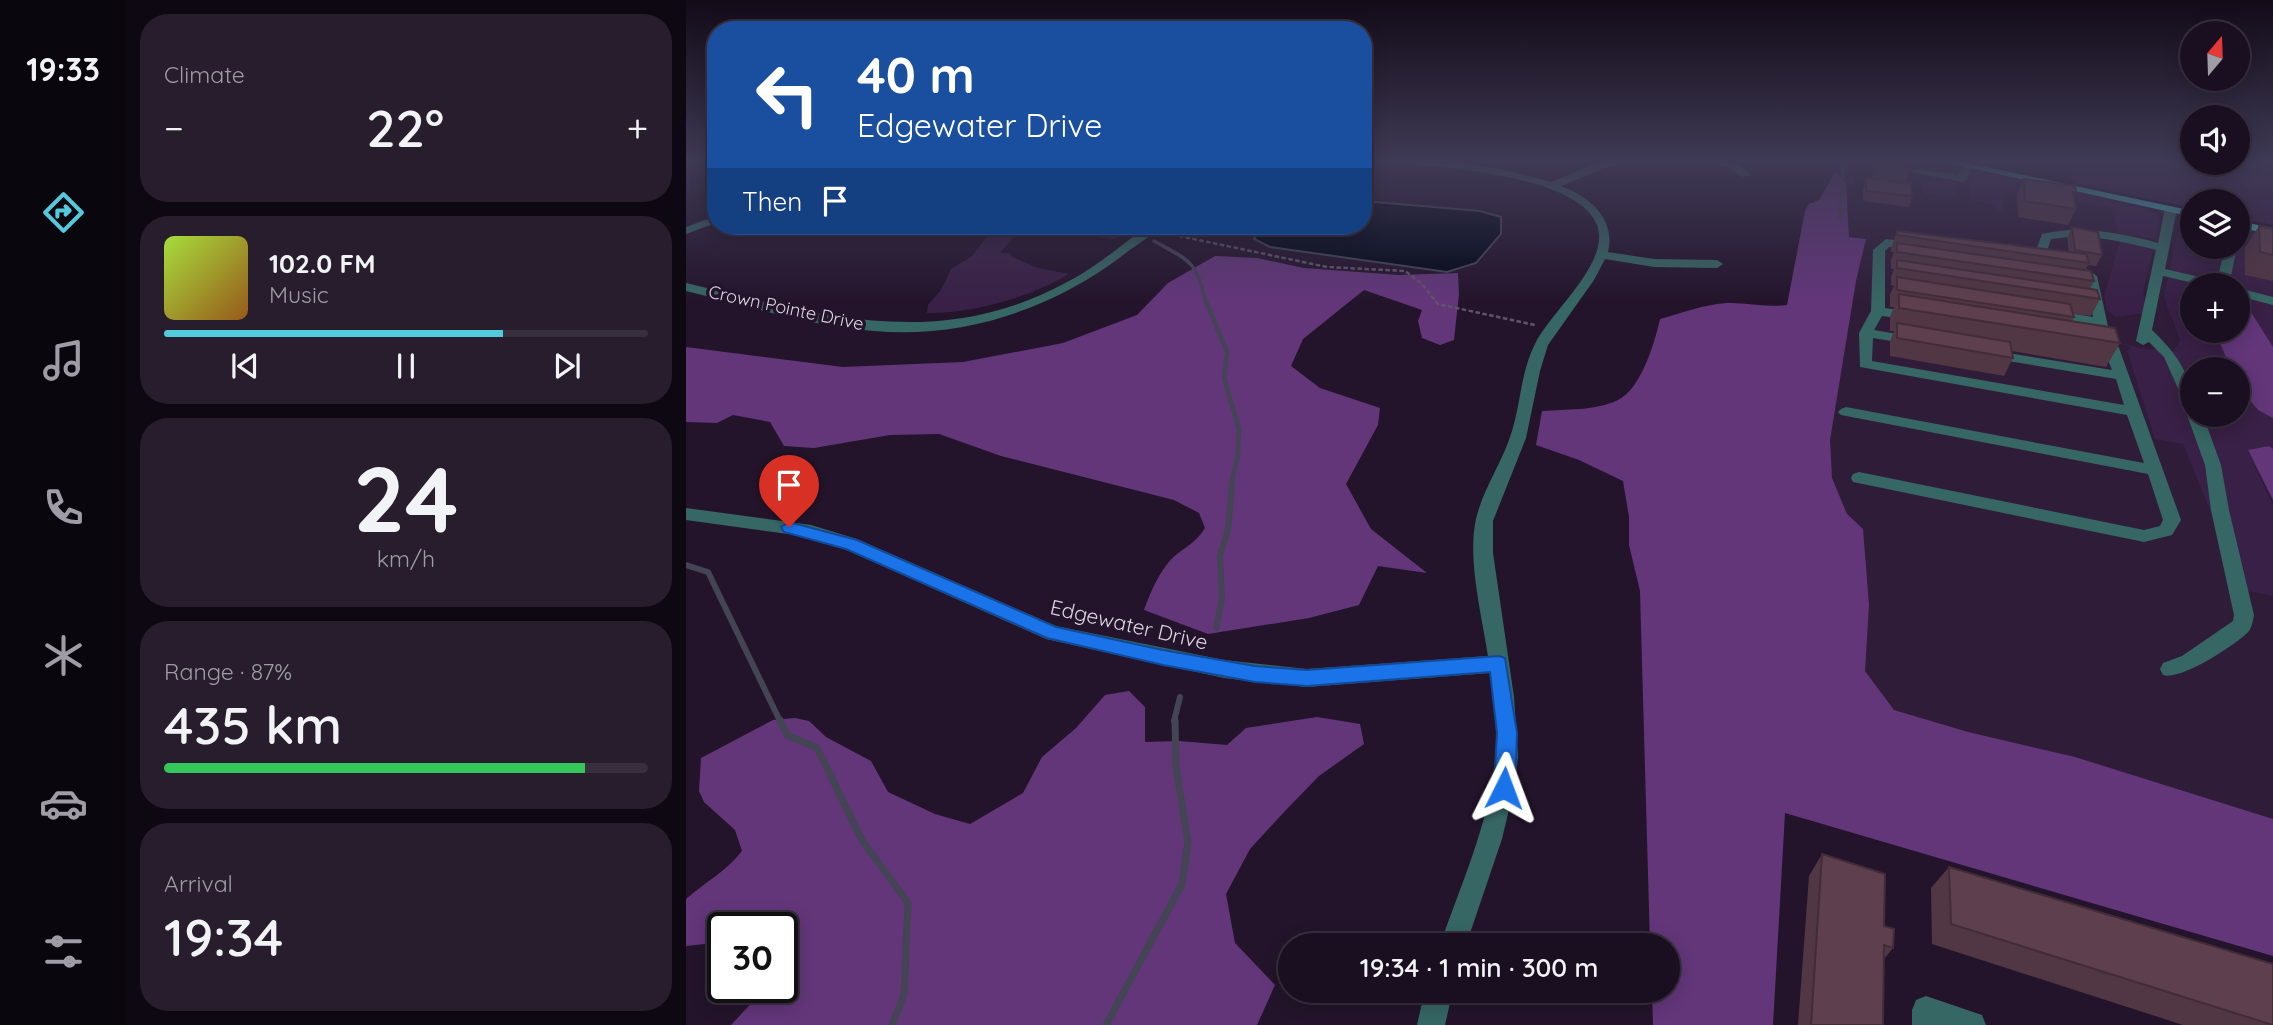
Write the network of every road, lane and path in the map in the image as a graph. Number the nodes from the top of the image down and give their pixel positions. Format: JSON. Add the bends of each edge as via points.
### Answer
{"nodes":[{"id":1,"x":1589,"y":208,"type":"edge"},
{"id":2,"x":2165,"y":208,"type":"edge"},
{"id":3,"x":2171,"y":209,"type":"junction"},
{"id":4,"x":2180,"y":211,"type":"edge"},
{"id":5,"x":707,"y":223,"type":"edge"},
{"id":6,"x":2250,"y":226,"type":"edge"},
{"id":7,"x":686,"y":231,"type":"edge"},
{"id":8,"x":2273,"y":231,"type":"edge"},
{"id":9,"x":1148,"y":235,"type":"edge"},
{"id":10,"x":1186,"y":235,"type":"edge"},
{"id":11,"x":2163,"y":248,"type":"junction"},
{"id":12,"x":1922,"y":253,"type":"edge"},
{"id":13,"x":1602,"y":255,"type":"junction"},
{"id":14,"x":2014,"y":256,"type":"edge"},
{"id":15,"x":2053,"y":261,"type":"junction"},
{"id":16,"x":1717,"y":264,"type":"dead end"},
{"id":17,"x":2158,"y":271,"type":"junction"},
{"id":18,"x":2180,"y":276,"type":"edge"},
{"id":19,"x":2068,"y":281,"type":"edge"},
{"id":20,"x":2095,"y":285,"type":"junction"},
{"id":21,"x":686,"y":287,"type":"edge"},
{"id":22,"x":2250,"y":295,"type":"edge"},
{"id":23,"x":2273,"y":301,"type":"edge"},
{"id":24,"x":1878,"y":311,"type":"junction"},
{"id":25,"x":2035,"y":312,"type":"edge"},
{"id":26,"x":1931,"y":319,"type":"edge"},
{"id":27,"x":2100,"y":322,"type":"junction"},
{"id":28,"x":1536,"y":326,"type":"dead end"},
{"id":29,"x":1866,"y":333,"type":"junction"},
{"id":30,"x":1933,"y":345,"type":"edge"},
{"id":31,"x":1974,"y":351,"type":"edge"},
{"id":32,"x":2122,"y":376,"type":"junction"},
{"id":33,"x":2180,"y":378,"type":"edge"},
{"id":34,"x":2134,"y":411,"type":"junction"},
{"id":35,"x":1846,"y":412,"type":"dead end"},
{"id":36,"x":2199,"y":427,"type":"edge"},
{"id":37,"x":2154,"y":470,"type":"junction"},
{"id":38,"x":1859,"y":478,"type":"dead end"},
{"id":39,"x":686,"y":514,"type":"edge"},
{"id":40,"x":1499,"y":664,"type":"junction"},
{"id":41,"x":2170,"y":669,"type":"dead end"},
{"id":42,"x":1457,"y":933,"type":"edge"},
{"id":43,"x":1436,"y":1003,"type":"edge"},
{"id":44,"x":1926,"y":1017,"type":"edge"},
{"id":45,"x":1431,"y":1025,"type":"edge"},
{"id":46,"x":1972,"y":1025,"type":"edge"}],
"edges":[{"from":1,"to":13,"type":"street","via":[[1598,217],[1606,241]]},
{"from":2,"to":3,"type":"main road"},
{"from":3,"to":4,"type":"main road"},
{"from":3,"to":11,"type":"street"},
{"from":5,"to":7,"type":"street"},
{"from":6,"to":8,"type":"main road"},
{"from":9,"to":21,"type":"street","name":"Crown Pointe Drive","via":[[1056,292],[1014,308],[948,323],[861,326]]},
{"from":10,"to":28,"type":"path","via":[[1327,267],[1405,271],[1438,304]]},
{"from":11,"to":15,"type":"street","via":[[2063,232],[2046,236]]},
{"from":11,"to":17,"type":"street"},
{"from":12,"to":24,"type":"street","via":[[1886,243],[1879,254],[1886,271]]},
{"from":13,"to":16,"type":"street"},
{"from":13,"to":40,"type":"street","via":[[1538,351],[1517,441],[1486,515],[1483,550]]},
{"from":14,"to":15,"type":"street"},
{"from":15,"to":20,"type":"street","via":[[2080,269]]},
{"from":17,"to":18,"type":"street"},
{"from":17,"to":33,"type":"street","via":[[2144,336],[2170,355]]},
{"from":19,"to":20,"type":"street"},
{"from":20,"to":27,"type":"street","via":[[2091,302]]},
{"from":22,"to":23,"type":"street"},
{"from":24,"to":26,"type":"street"},
{"from":24,"to":29,"type":"street"},
{"from":25,"to":27,"type":"street"},
{"from":27,"to":32,"type":"street","via":[[2105,347]]},
{"from":29,"to":30,"type":"street"},
{"from":29,"to":34,"type":"street","via":[[1865,364]]},
{"from":31,"to":32,"type":"street"},
{"from":32,"to":34,"type":"street"},
{"from":34,"to":37,"type":"street"},
{"from":35,"to":37,"type":"street"},
{"from":36,"to":41,"type":"street","via":[[2213,465],[2244,615],[2242,625],[2189,662]]},
{"from":37,"to":38,"type":"street","via":[[2172,520],[2165,531],[2144,536]]},
{"from":39,"to":40,"type":"street","name":"Edgewater Drive","via":[[811,531],[851,544],[1053,633],[1224,669],[1307,678]]},
{"from":40,"to":42,"type":"street","via":[[1507,733],[1504,788]]},
{"from":43,"to":45,"type":"street"},
{"from":44,"to":46,"type":"street"}]}
